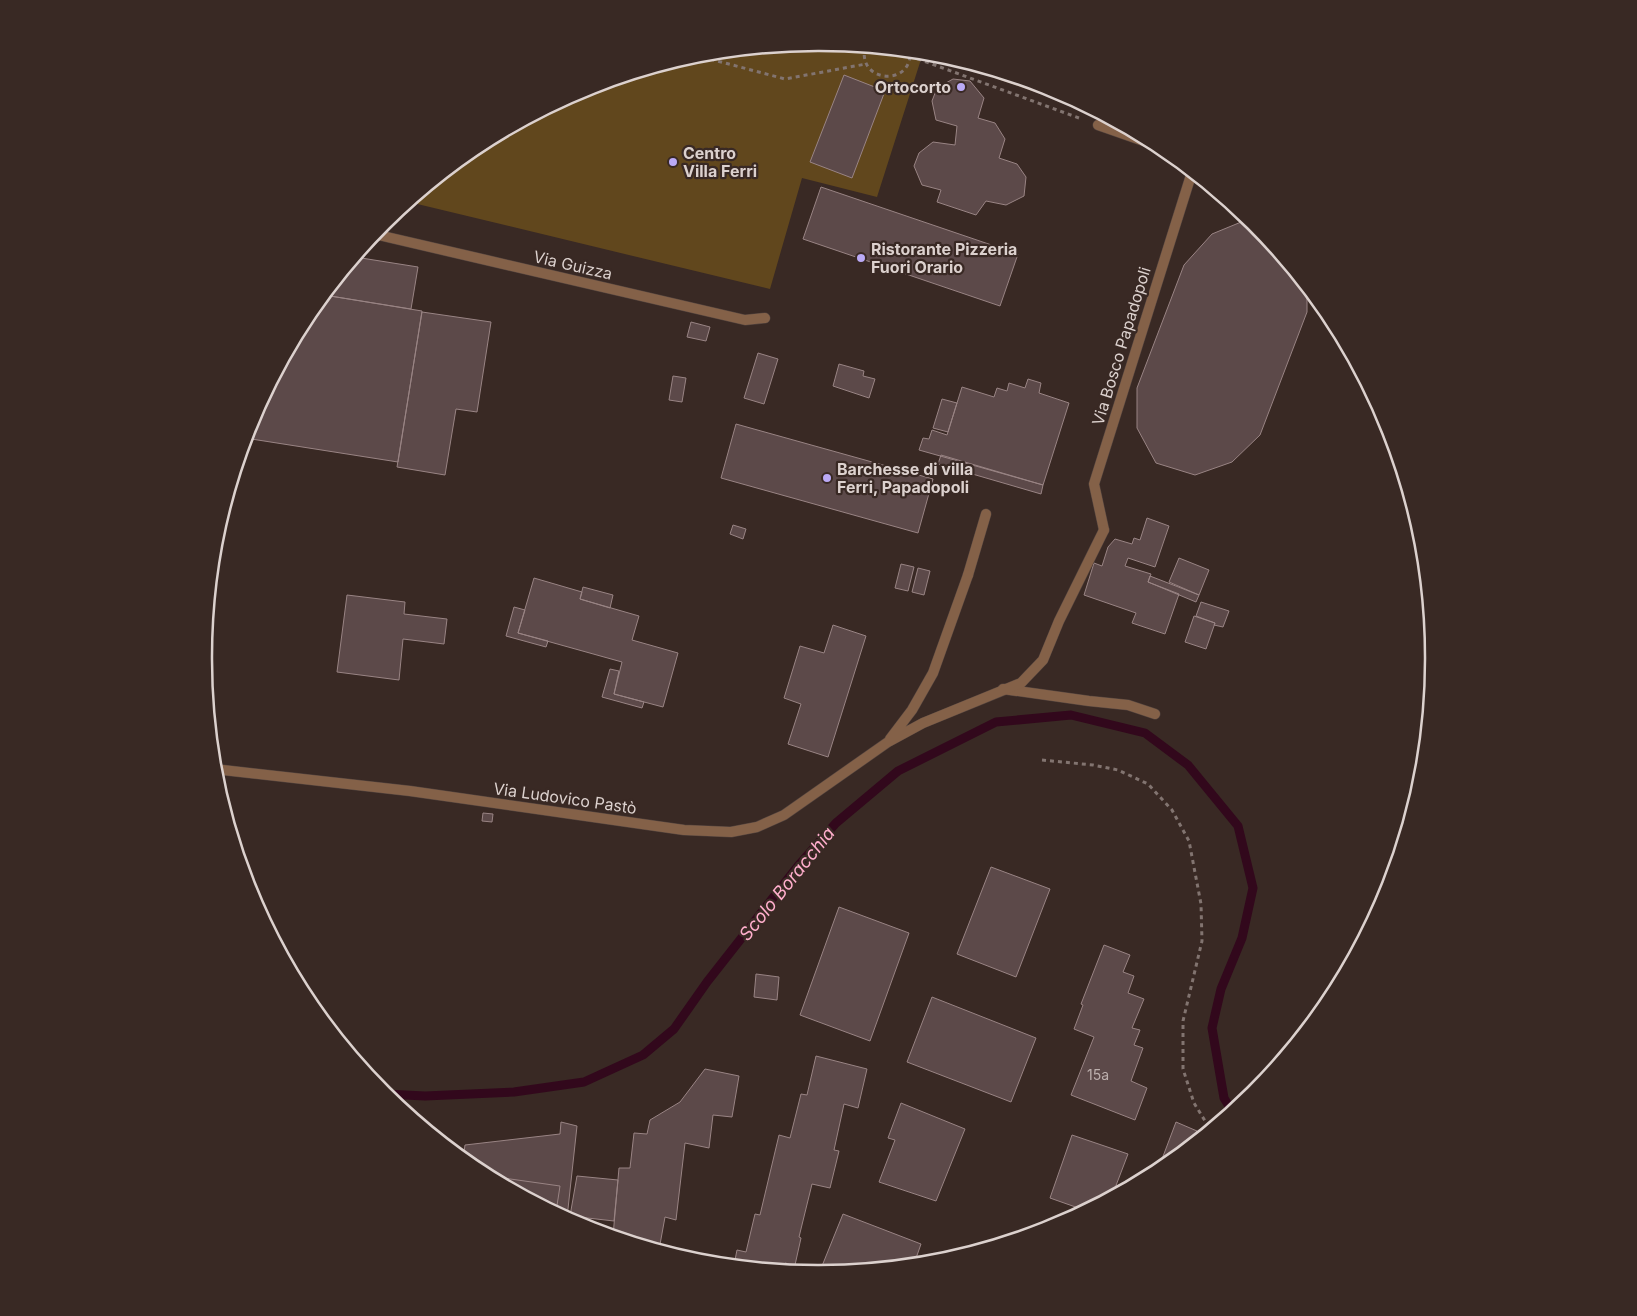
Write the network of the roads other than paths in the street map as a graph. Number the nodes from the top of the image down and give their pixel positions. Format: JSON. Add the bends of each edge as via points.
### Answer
{"nodes":[{"id":1,"x":1098,"y":125,"type":"road end"},
{"id":2,"x":1119,"y":131,"type":"edge"},
{"id":3,"x":1190,"y":179,"type":"edge"},
{"id":4,"x":383,"y":236,"type":"edge"},
{"id":5,"x":765,"y":318,"type":"dead end"},
{"id":6,"x":986,"y":514,"type":"dead end"},
{"id":7,"x":1104,"y":530,"type":"joint"},
{"id":8,"x":1003,"y":689,"type":"junction"},
{"id":9,"x":1155,"y":714,"type":"dead end"},
{"id":10,"x":888,"y":742,"type":"junction"},
{"id":11,"x":222,"y":770,"type":"edge"}],
"edges":[{"from":1,"to":2,"type":"street"},
{"from":3,"to":7,"type":"street","name":"Via Bosco Papadopoli","via":[[1094,484]]},
{"from":4,"to":5,"type":"street","name":"Via Guizza","via":[[745,320]]},
{"from":6,"to":10,"type":"street","name":"Via Ludovico Pastò","via":[[933,673],[912,710]]},
{"from":7,"to":8,"type":"street","name":"Via Ludovico Pastò","via":[[1043,660],[1021,683]]},
{"from":8,"to":9,"type":"street","via":[[1089,702],[1128,704]]},
{"from":8,"to":10,"type":"street","name":"Via Ludovico Pastò","via":[[923,723]]},
{"from":10,"to":11,"type":"street","name":"Via Ludovico Pastò","via":[[784,815],[756,827],[731,832],[684,830],[410,791]]}]}
